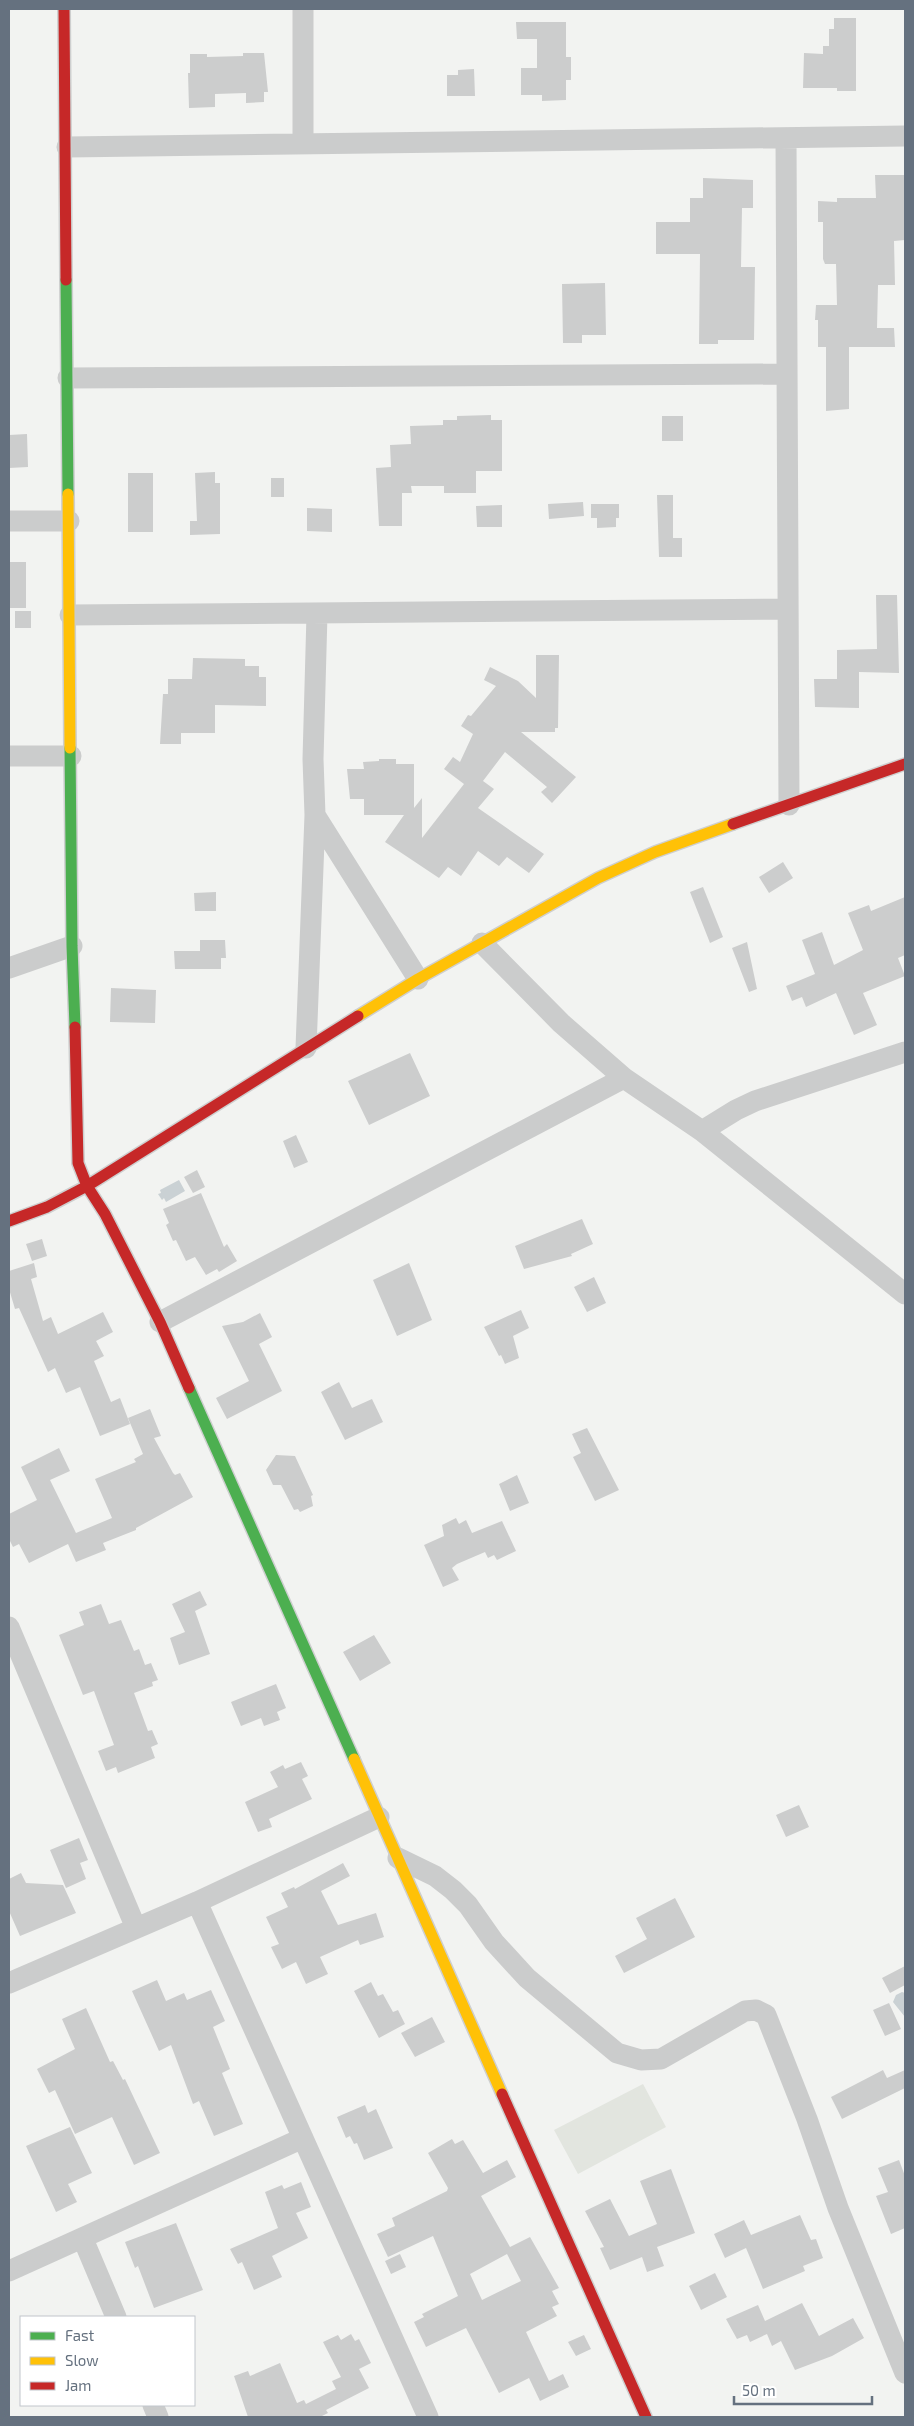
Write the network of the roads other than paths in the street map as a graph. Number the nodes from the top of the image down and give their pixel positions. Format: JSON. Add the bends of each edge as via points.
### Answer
{"nodes":[{"id":1,"x":64,"y":9,"type":"edge"},
{"id":2,"x":303,"y":9,"type":"edge"},
{"id":3,"x":905,"y":136,"type":"edge"},
{"id":4,"x":786,"y":138,"type":"junction"},
{"id":5,"x":303,"y":144,"type":"junction"},
{"id":6,"x":67,"y":147,"type":"junction"},
{"id":7,"x":786,"y":374,"type":"junction"},
{"id":8,"x":68,"y":378,"type":"junction"},
{"id":9,"x":9,"y":521,"type":"edge"},
{"id":10,"x":69,"y":521,"type":"junction"},
{"id":11,"x":787,"y":609,"type":"junction"},
{"id":12,"x":317,"y":614,"type":"junction"},
{"id":13,"x":70,"y":615,"type":"junction"},
{"id":14,"x":9,"y":756,"type":"edge"},
{"id":15,"x":71,"y":756,"type":"junction"},
{"id":16,"x":905,"y":764,"type":"edge"},
{"id":17,"x":789,"y":805,"type":"junction"},
{"id":18,"x":315,"y":815,"type":"junction"},
{"id":19,"x":482,"y":942,"type":"junction"},
{"id":20,"x":72,"y":946,"type":"junction"},
{"id":21,"x":9,"y":968,"type":"edge"},
{"id":22,"x":418,"y":979,"type":"junction"},
{"id":23,"x":306,"y":1048,"type":"junction"},
{"id":24,"x":905,"y":1052,"type":"edge"},
{"id":25,"x":624,"y":1078,"type":"junction"},
{"id":26,"x":702,"y":1131,"type":"junction"},
{"id":27,"x":87,"y":1186,"type":"junction"},
{"id":28,"x":9,"y":1221,"type":"edge"},
{"id":29,"x":905,"y":1294,"type":"edge"},
{"id":30,"x":160,"y":1322,"type":"junction"},
{"id":31,"x":9,"y":1627,"type":"edge"},
{"id":32,"x":379,"y":1817,"type":"junction"},
{"id":33,"x":398,"y":1858,"type":"junction"},
{"id":34,"x":197,"y":1902,"type":"junction"},
{"id":35,"x":136,"y":1928,"type":"junction"},
{"id":36,"x":9,"y":1983,"type":"edge"},
{"id":37,"x":303,"y":2138,"type":"junction"},
{"id":38,"x":82,"y":2239,"type":"junction"},
{"id":39,"x":9,"y":2271,"type":"edge"},
{"id":40,"x":116,"y":2316,"type":"edge"},
{"id":41,"x":905,"y":2373,"type":"edge"},
{"id":42,"x":428,"y":2417,"type":"edge"},
{"id":43,"x":646,"y":2417,"type":"edge"}],
"edges":[{"from":1,"to":6,"type":"street"},
{"from":2,"to":5,"type":"street"},
{"from":3,"to":4,"type":"street"},
{"from":4,"to":5,"type":"street"},
{"from":4,"to":7,"type":"street"},
{"from":5,"to":6,"type":"street"},
{"from":6,"to":8,"type":"street"},
{"from":7,"to":8,"type":"street"},
{"from":7,"to":11,"type":"street"},
{"from":8,"to":10,"type":"street"},
{"from":9,"to":10,"type":"street"},
{"from":10,"to":13,"type":"street"},
{"from":11,"to":12,"type":"street"},
{"from":11,"to":17,"type":"street"},
{"from":12,"to":13,"type":"street"},
{"from":12,"to":18,"type":"street","via":[[313,759]]},
{"from":13,"to":15,"type":"street"},
{"from":14,"to":15,"type":"street"},
{"from":15,"to":20,"type":"street"},
{"from":16,"to":17,"type":"street"},
{"from":17,"to":19,"type":"street","via":[[626,864]]},
{"from":18,"to":22,"type":"street"},
{"from":18,"to":23,"type":"street"},
{"from":19,"to":22,"type":"street"},
{"from":19,"to":25,"type":"street","via":[[560,1022]]},
{"from":20,"to":21,"type":"street"},
{"from":20,"to":27,"type":"street","via":[[77,1072],[76,1151],[79,1169]]},
{"from":22,"to":23,"type":"street"},
{"from":23,"to":27,"type":"street"},
{"from":24,"to":26,"type":"street","via":[[755,1101]]},
{"from":25,"to":26,"type":"street"},
{"from":25,"to":30,"type":"street"},
{"from":26,"to":29,"type":"street"},
{"from":27,"to":28,"type":"street","via":[[47,1207]]},
{"from":27,"to":30,"type":"street","via":[[105,1214]]},
{"from":30,"to":32,"type":"street"},
{"from":31,"to":35,"type":"street"},
{"from":32,"to":33,"type":"street"},
{"from":32,"to":34,"type":"street"},
{"from":33,"to":41,"type":"street","via":[[435,1876],[454,1890],[494,1942],[528,1978],[617,2053],[642,2060],[661,2059],[745,2011],[756,2010],[766,2015],[838,2208]]},
{"from":33,"to":43,"type":"street"},
{"from":34,"to":35,"type":"street"},
{"from":34,"to":37,"type":"street"},
{"from":35,"to":36,"type":"street"},
{"from":37,"to":38,"type":"street"},
{"from":37,"to":42,"type":"street"},
{"from":38,"to":39,"type":"street"},
{"from":38,"to":40,"type":"street"}]}
